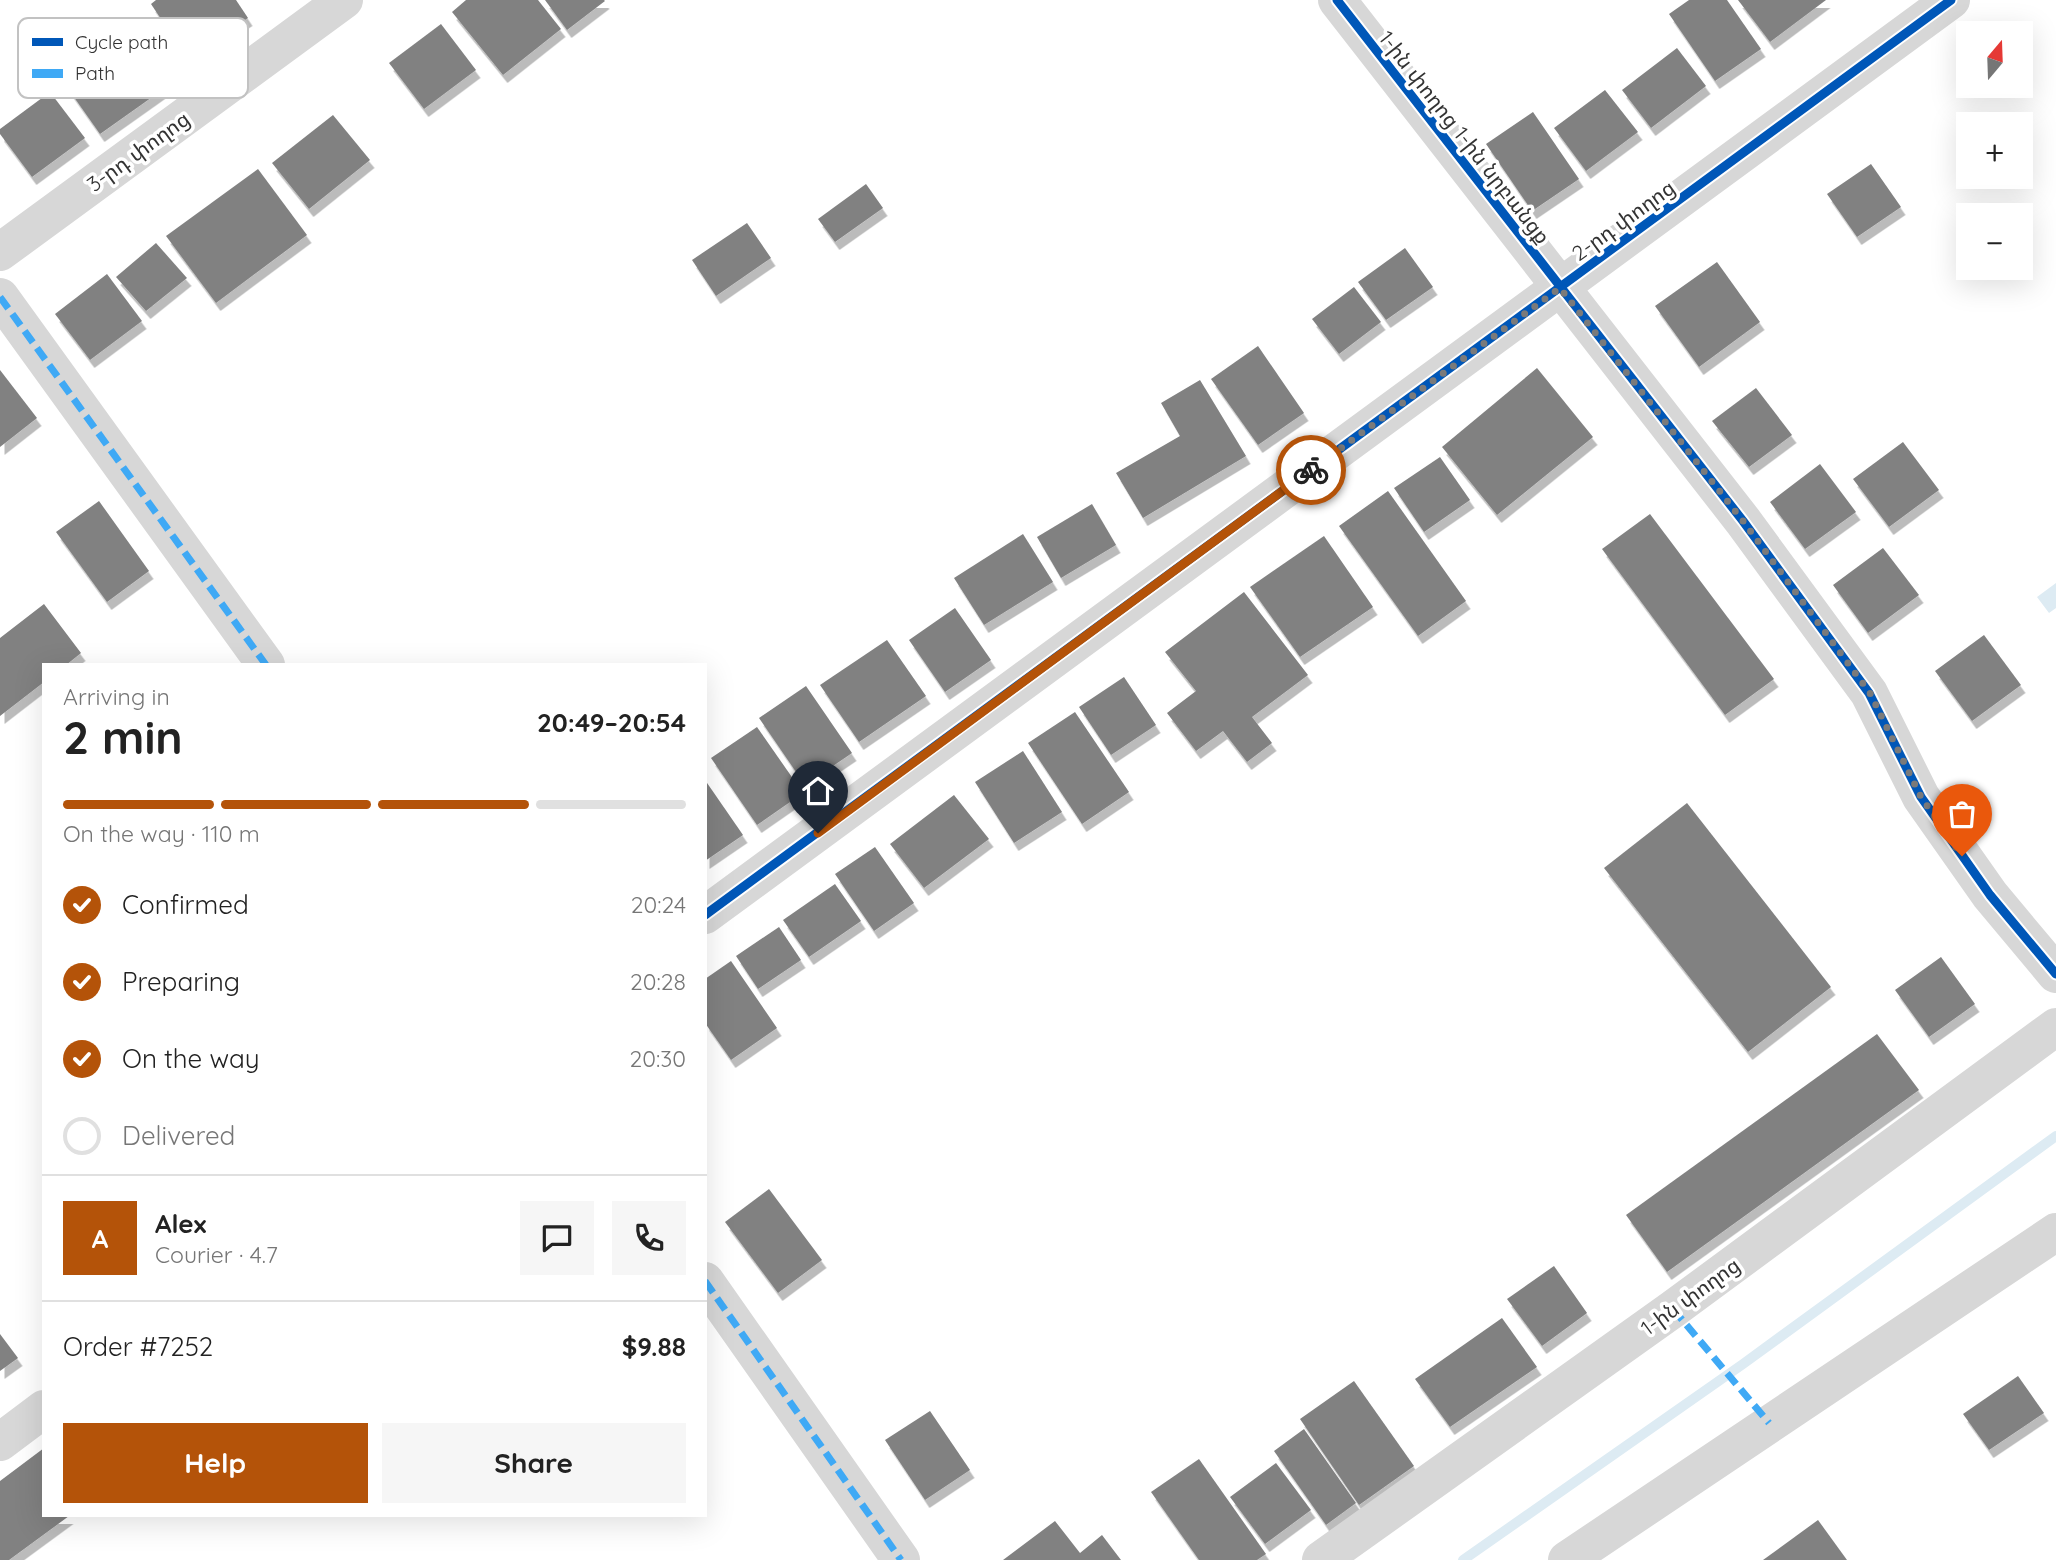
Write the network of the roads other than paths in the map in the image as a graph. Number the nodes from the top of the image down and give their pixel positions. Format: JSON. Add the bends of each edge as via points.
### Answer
{"nodes":[{"id":1,"x":344,"y":0,"type":"edge"},
{"id":2,"x":1337,"y":0,"type":"edge"},
{"id":3,"x":1951,"y":0,"type":"edge"},
{"id":4,"x":248,"y":70,"type":"edge"},
{"id":5,"x":210,"y":98,"type":"edge"},
{"id":6,"x":0,"y":252,"type":"edge"},
{"id":7,"x":1560,"y":288,"type":"junction"},
{"id":8,"x":0,"y":297,"type":"edge"},
{"id":9,"x":265,"y":663,"type":"edge"},
{"id":10,"x":707,"y":914,"type":"edge"},
{"id":11,"x":2056,"y":974,"type":"edge"},
{"id":12,"x":2056,"y":1027,"type":"edge"},
{"id":13,"x":2056,"y":1232,"type":"edge"},
{"id":14,"x":707,"y":1284,"type":"edge"},
{"id":15,"x":42,"y":1410,"type":"edge"},
{"id":16,"x":0,"y":1442,"type":"edge"},
{"id":17,"x":901,"y":1560,"type":"edge"},
{"id":18,"x":1321,"y":1560,"type":"edge"},
{"id":19,"x":1567,"y":1560,"type":"edge"}],
"edges":[{"from":1,"to":4,"type":"street","name":"3-րդ փողոց"},
{"from":2,"to":7,"type":"street","name":"1-ին փողոց 1-ին նրբանցք"},
{"from":3,"to":7,"type":"street","name":"2-րդ փողոց"},
{"from":5,"to":6,"type":"street","name":"3-րդ փողոց"},
{"from":7,"to":10,"type":"street","name":"2-րդ փողոց"},
{"from":7,"to":11,"type":"street","name":"1-ին փողոց 1-ին նրբանցք","via":[[1743,521],[1870,693],[1921,797],[1990,894]]},
{"from":8,"to":9,"type":"street"},
{"from":12,"to":18,"type":"street","name":"1-ին փողոց"},
{"from":13,"to":19,"type":"street"},
{"from":14,"to":17,"type":"street"},
{"from":15,"to":16,"type":"street"}]}
